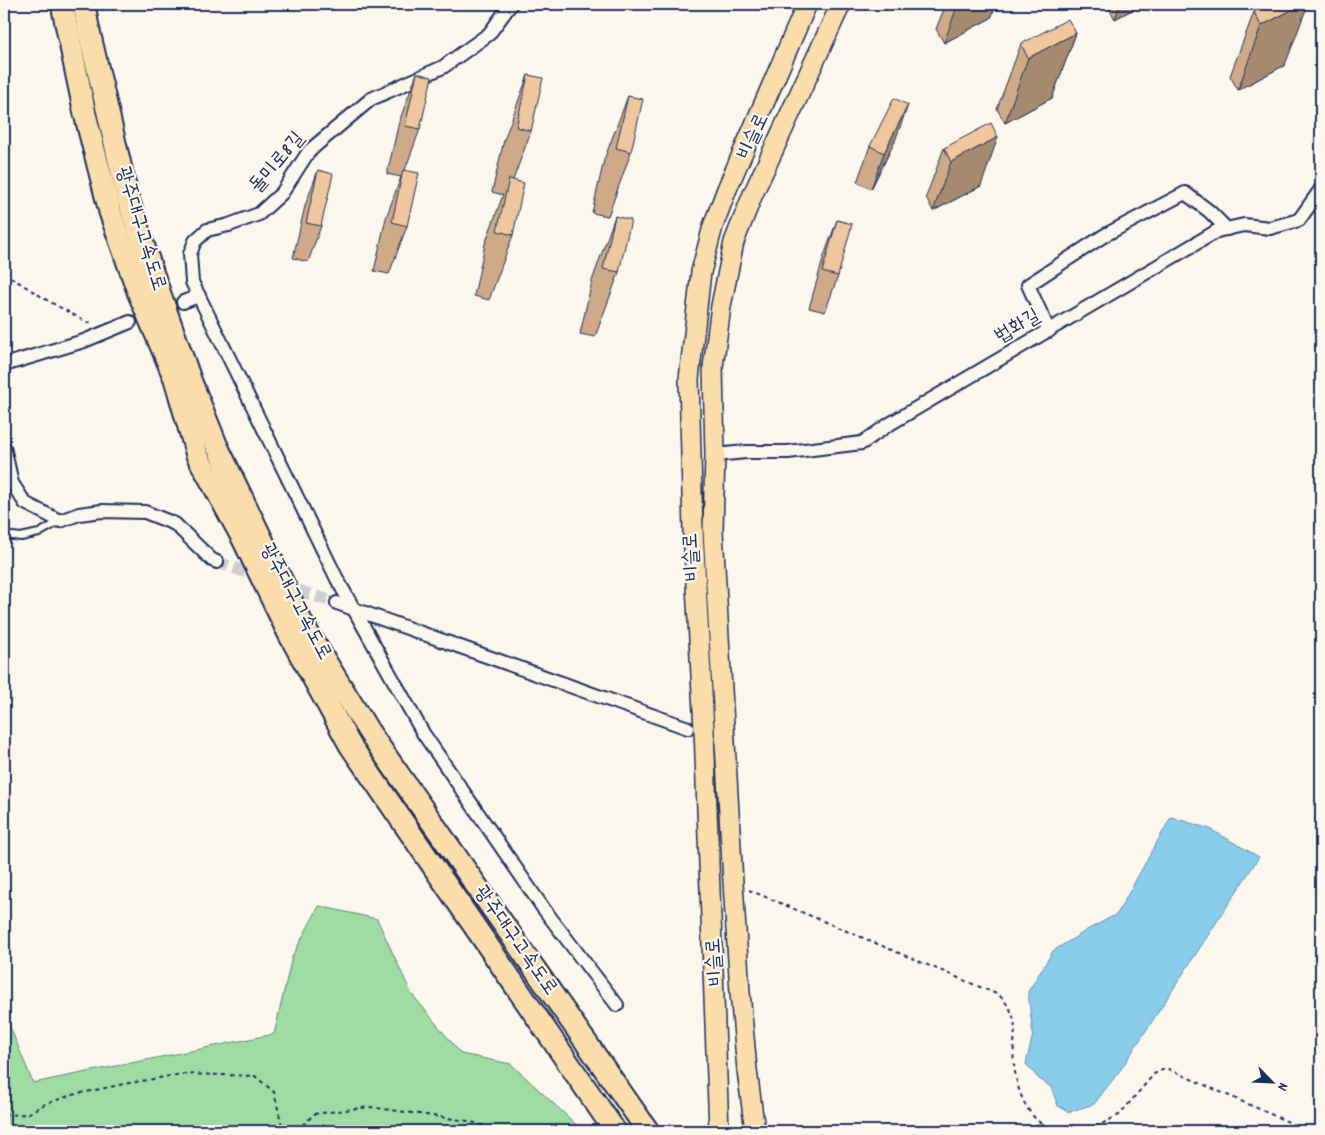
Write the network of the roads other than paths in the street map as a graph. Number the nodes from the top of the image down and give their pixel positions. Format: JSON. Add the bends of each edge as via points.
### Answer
{"nodes":[{"id":1,"x":62,"y":4,"type":"edge"},
{"id":2,"x":84,"y":4,"type":"edge"},
{"id":3,"x":512,"y":4,"type":"edge"},
{"id":4,"x":807,"y":4,"type":"edge"},
{"id":5,"x":841,"y":4,"type":"edge"},
{"id":6,"x":1321,"y":189,"type":"edge"},
{"id":7,"x":1226,"y":229,"type":"junction"},
{"id":8,"x":199,"y":296,"type":"junction"},
{"id":9,"x":183,"y":302,"type":"dead end"},
{"id":10,"x":130,"y":322,"type":"dead end"},
{"id":11,"x":1049,"y":330,"type":"junction"},
{"id":12,"x":4,"y":365,"type":"edge"},
{"id":13,"x":4,"y":447,"type":"edge"},
{"id":14,"x":715,"y":455,"type":"junction"},
{"id":15,"x":60,"y":521,"type":"junction"},
{"id":16,"x":4,"y":534,"type":"edge"},
{"id":17,"x":217,"y":562,"type":"tunnel mouth"},
{"id":18,"x":337,"y":603,"type":"tunnel mouth"},
{"id":19,"x":354,"y":608,"type":"junction"},
{"id":20,"x":688,"y":728,"type":"dead end"},
{"id":21,"x":617,"y":1004,"type":"dead end"},
{"id":22,"x":615,"y":1131,"type":"edge"},
{"id":23,"x":648,"y":1131,"type":"edge"},
{"id":24,"x":719,"y":1131,"type":"edge"},
{"id":25,"x":755,"y":1131,"type":"edge"}],
"edges":[{"from":1,"to":22,"type":"highway","name":"광주대구고속도로","via":[[110,212],[139,294],[175,379],[197,454],[350,745]]},
{"from":2,"to":23,"type":"highway","name":"광주대구고속도로","via":[[128,199],[158,290],[216,444],[303,625],[369,732]]},
{"from":3,"to":8,"type":"street","name":"돌미로8길","via":[[489,34],[442,67],[371,99],[329,133],[309,151],[282,193],[259,214],[207,230],[195,241],[190,254],[192,282]]},
{"from":4,"to":24,"type":"main road","name":"비슬로","via":[[713,226],[701,272],[689,379]]},
{"from":5,"to":14,"type":"main road","name":"비슬로","via":[[752,194],[734,242],[713,367]]},
{"from":6,"to":7,"type":"street","name":"법화길","via":[[1299,220],[1270,228],[1244,225]]},
{"from":7,"to":11,"type":"street","name":"법화길","via":[[1217,231]]},
{"from":7,"to":11,"type":"street","via":[[1210,211],[1184,193],[1105,235],[1028,285]]},
{"from":8,"to":9,"type":"street"},
{"from":8,"to":19,"type":"street","name":"돌미로8길"},
{"from":10,"to":12,"type":"street","via":[[84,341]]},
{"from":11,"to":14,"type":"street","name":"법화길","via":[[862,443],[788,452]]},
{"from":13,"to":15,"type":"street","via":[[12,483],[25,503]]},
{"from":14,"to":25,"type":"main road","name":"비슬로","via":[[713,531],[733,883],[740,992]]},
{"from":15,"to":16,"type":"lane","via":[[38,533],[21,537]]},
{"from":15,"to":17,"type":"street","via":[[78,514],[102,511],[145,512],[175,524]]},
{"from":18,"to":19,"type":"street"},
{"from":19,"to":20,"type":"street"},
{"from":19,"to":21,"type":"street","name":"돌미로8길","via":[[424,734],[543,908]]}]}
